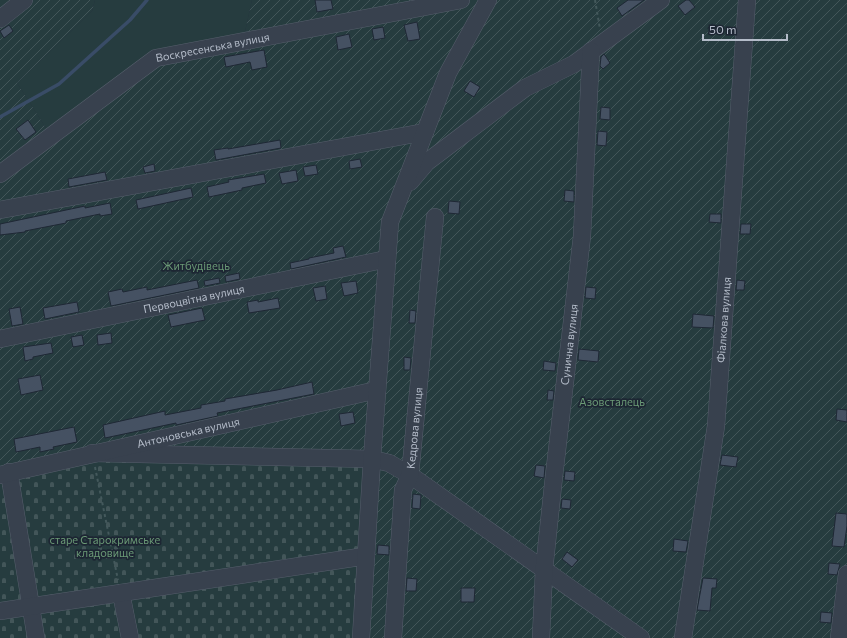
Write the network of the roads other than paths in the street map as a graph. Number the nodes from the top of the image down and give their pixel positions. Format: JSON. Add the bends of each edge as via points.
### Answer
{"nodes":[{"id":1,"x":24,"y":0,"type":"edge"},
{"id":2,"x":461,"y":0,"type":"edge"},
{"id":3,"x":488,"y":0,"type":"edge"},
{"id":4,"x":661,"y":0,"type":"edge"},
{"id":5,"x":747,"y":0,"type":"edge"},
{"id":6,"x":0,"y":19,"type":"edge"},
{"id":7,"x":597,"y":47,"type":"junction"},
{"id":8,"x":425,"y":132,"type":"junction"},
{"id":9,"x":0,"y":174,"type":"edge"},
{"id":10,"x":403,"y":189,"type":"junction"},
{"id":11,"x":0,"y":210,"type":"edge"},
{"id":12,"x":435,"y":217,"type":"dead end"},
{"id":13,"x":387,"y":259,"type":"junction"},
{"id":14,"x":0,"y":339,"type":"edge"},
{"id":15,"x":377,"y":390,"type":"junction"},
{"id":16,"x":92,"y":453,"type":"junction"},
{"id":17,"x":372,"y":459,"type":"junction"},
{"id":18,"x":5,"y":473,"type":"edge"},
{"id":19,"x":410,"y":475,"type":"junction"},
{"id":20,"x":366,"y":556,"type":"junction"},
{"id":21,"x":544,"y":570,"type":"junction"},
{"id":22,"x":847,"y":574,"type":"edge"},
{"id":23,"x":121,"y":593,"type":"junction"},
{"id":24,"x":30,"y":607,"type":"junction"},
{"id":25,"x":0,"y":611,"type":"edge"},
{"id":26,"x":36,"y":638,"type":"edge"},
{"id":27,"x":130,"y":638,"type":"edge"},
{"id":28,"x":361,"y":638,"type":"edge"},
{"id":29,"x":393,"y":638,"type":"edge"},
{"id":30,"x":541,"y":638,"type":"edge"},
{"id":31,"x":641,"y":638,"type":"edge"},
{"id":32,"x":683,"y":638,"type":"edge"},
{"id":33,"x":839,"y":638,"type":"edge"}],
"edges":[{"from":1,"to":6,"type":"street"},
{"from":2,"to":9,"type":"street","name":"Воскресенська вулиця","via":[[156,58]]},
{"from":3,"to":8,"type":"street","via":[[448,73]]},
{"from":4,"to":7,"type":"street"},
{"from":5,"to":32,"type":"street","name":"Фіалкова вулиця","via":[[716,426]]},
{"from":7,"to":10,"type":"street","via":[[574,64],[525,88],[427,162]]},
{"from":7,"to":21,"type":"street","name":"Сунична вулиця","via":[[582,236]]},
{"from":8,"to":10,"type":"street"},
{"from":8,"to":11,"type":"street"},
{"from":10,"to":13,"type":"street","via":[[390,222]]},
{"from":12,"to":19,"type":"street","name":"Кедрова вулиця"},
{"from":13,"to":14,"type":"street","name":"Первоцвітна вулиця"},
{"from":13,"to":15,"type":"street"},
{"from":15,"to":16,"type":"street","name":"Антоновська вулиця"},
{"from":15,"to":17,"type":"street"},
{"from":16,"to":17,"type":"street"},
{"from":16,"to":18,"type":"street","name":"Антоновська вулиця"},
{"from":17,"to":19,"type":"street","via":[[389,463]]},
{"from":17,"to":20,"type":"street"},
{"from":18,"to":24,"type":"street"},
{"from":19,"to":21,"type":"street"},
{"from":19,"to":29,"type":"street","name":"Кедрова вулиця","via":[[403,490]]},
{"from":20,"to":23,"type":"street"},
{"from":20,"to":28,"type":"street"},
{"from":21,"to":30,"type":"street","name":"Сунична вулиця"},
{"from":21,"to":31,"type":"street"},
{"from":22,"to":33,"type":"street"},
{"from":23,"to":24,"type":"street"},
{"from":23,"to":27,"type":"street"},
{"from":24,"to":25,"type":"street"},
{"from":24,"to":26,"type":"street"}]}
